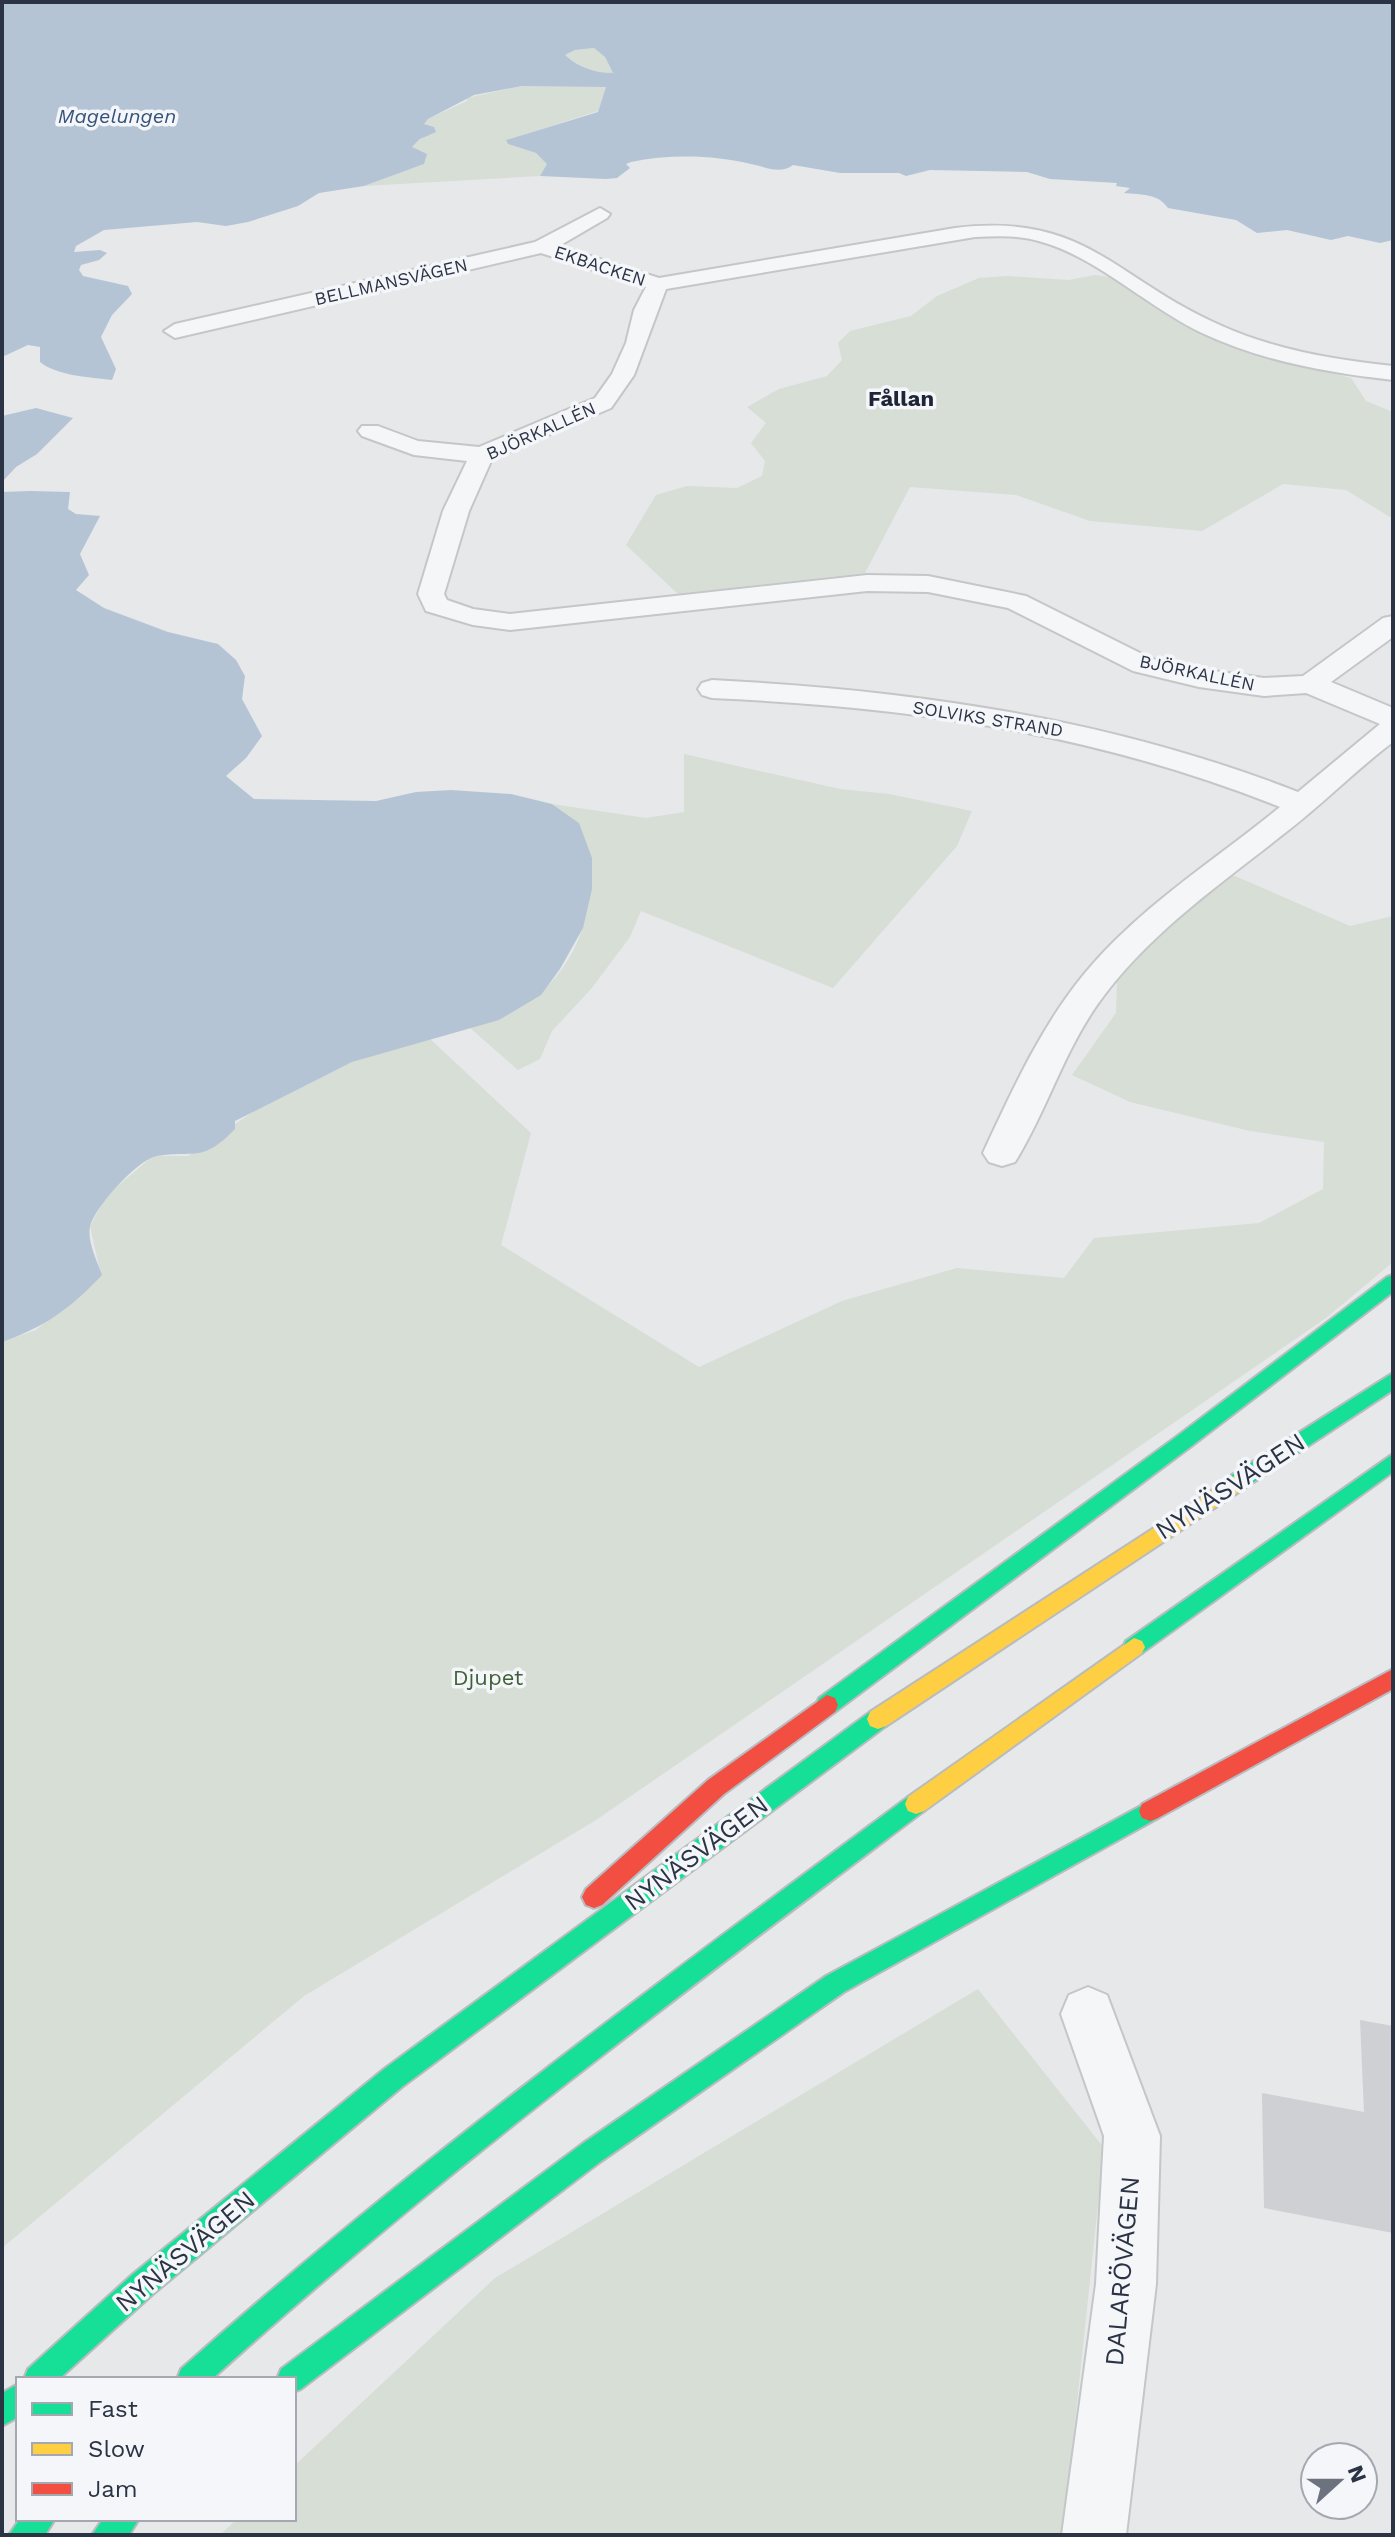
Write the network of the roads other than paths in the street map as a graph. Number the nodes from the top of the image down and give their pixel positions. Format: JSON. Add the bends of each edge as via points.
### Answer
{"nodes":[{"id":1,"x":600,"y":214,"type":"dead end"},
{"id":2,"x":542,"y":247,"type":"junction"},
{"id":3,"x":658,"y":284,"type":"junction"},
{"id":4,"x":175,"y":331,"type":"dead end"},
{"id":5,"x":1393,"y":373,"type":"edge"},
{"id":6,"x":370,"y":431,"type":"dead end"},
{"id":7,"x":482,"y":455,"type":"junction"},
{"id":8,"x":1393,"y":624,"type":"edge"},
{"id":9,"x":1310,"y":684,"type":"junction"},
{"id":10,"x":712,"y":689,"type":"dead end"},
{"id":11,"x":1393,"y":719,"type":"edge"},
{"id":12,"x":1393,"y":728,"type":"edge"},
{"id":13,"x":1301,"y":804,"type":"junction"},
{"id":14,"x":1002,"y":1153,"type":"dead end"},
{"id":15,"x":1393,"y":1282,"type":"edge"},
{"id":16,"x":1393,"y":1380,"type":"edge"},
{"id":17,"x":1393,"y":1462,"type":"edge"},
{"id":18,"x":1393,"y":1678,"type":"edge"},
{"id":19,"x":577,"y":1912,"type":"dead end"},
{"id":20,"x":543,"y":1943,"type":"dead end"},
{"id":21,"x":1088,"y":2014,"type":"dead end"},
{"id":22,"x":393,"y":2078,"type":"junction"},
{"id":23,"x":40,"y":2377,"type":"edge"},
{"id":24,"x":193,"y":2377,"type":"edge"},
{"id":25,"x":294,"y":2377,"type":"edge"},
{"id":26,"x":39,"y":2521,"type":"edge"},
{"id":27,"x":123,"y":2521,"type":"edge"},
{"id":28,"x":24,"y":2535,"type":"edge"},
{"id":29,"x":107,"y":2535,"type":"edge"},
{"id":30,"x":1094,"y":2535,"type":"edge"}],
"edges":[{"from":1,"to":2,"type":"street","name":"BELLMANSVÄGEN"},
{"from":2,"to":3,"type":"street","name":"EKBACKEN"},
{"from":2,"to":4,"type":"street","name":"BELLMANSVÄGEN"},
{"from":3,"to":5,"type":"street","via":[[965,233],[1019,231],[1063,241],[1158,301],[1262,349],[1327,367]]},
{"from":3,"to":7,"type":"street","name":"BJÖRKALLÉN","via":[[623,375],[603,403]]},
{"from":6,"to":7,"type":"street","via":[[414,448]]},
{"from":7,"to":9,"type":"street","name":"BJÖRKALLÉN","via":[[465,485],[433,581],[436,605],[452,613],[510,622],[867,583],[928,584],[1016,602],[1143,665],[1264,687]]},
{"from":8,"to":9,"type":"street"},
{"from":9,"to":11,"type":"street","name":"BJÖRKALLÉN"},
{"from":10,"to":13,"type":"street","name":"SOLVIKS STRAND","via":[[798,692],[1006,718],[1146,750]]},
{"from":12,"to":13,"type":"street"},
{"from":13,"to":14,"type":"street","via":[[1154,919],[1096,982],[1040,1069]]},
{"from":15,"to":19,"type":"highway","via":[[1236,1405],[716,1787]]},
{"from":16,"to":22,"type":"highway","name":"NYNÄSVÄGEN","via":[[877,1719]]},
{"from":17,"to":24,"type":"highway","via":[[939,1787],[455,2151]]},
{"from":18,"to":25,"type":"highway","via":[[835,1984],[591,2153]]},
{"from":20,"to":22,"type":"highway"},
{"from":21,"to":30,"type":"street","name":"DALARÖVÄGEN","via":[[1132,2136],[1126,2284]]},
{"from":22,"to":23,"type":"highway","name":"NYNÄSVÄGEN","via":[[143,2284]]},
{"from":26,"to":28,"type":"highway"},
{"from":27,"to":29,"type":"highway"}]}
